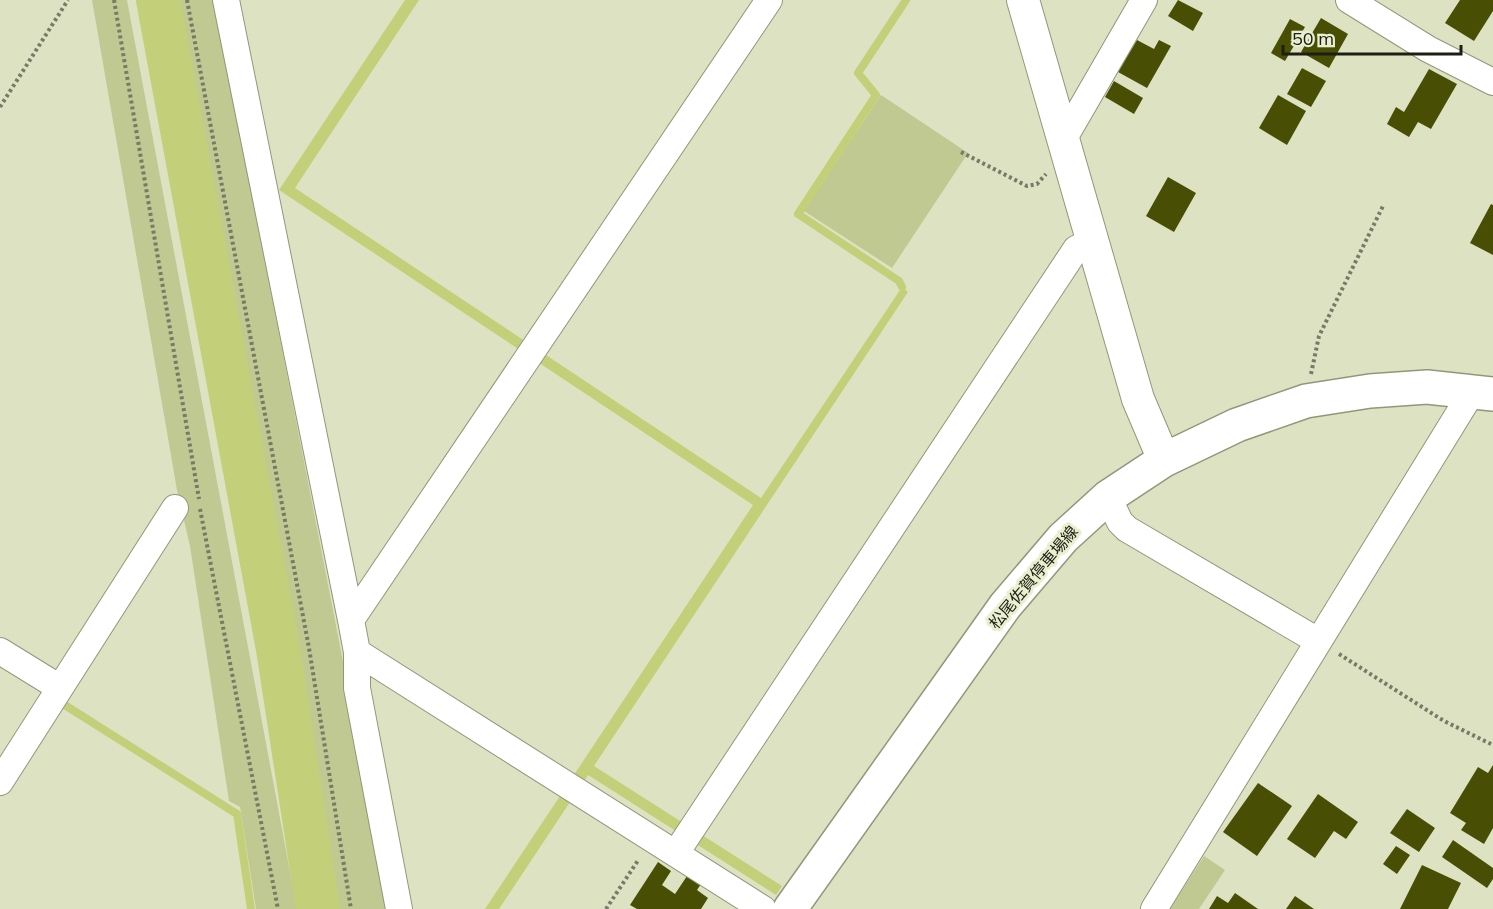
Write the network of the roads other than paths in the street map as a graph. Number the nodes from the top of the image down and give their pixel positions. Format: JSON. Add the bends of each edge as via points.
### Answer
{"nodes":[{"id":1,"x":226,"y":0,"type":"edge"},
{"id":2,"x":769,"y":0,"type":"edge"},
{"id":3,"x":1023,"y":0,"type":"edge"},
{"id":4,"x":1144,"y":0,"type":"edge"},
{"id":5,"x":1349,"y":0,"type":"edge"},
{"id":6,"x":1493,"y":82,"type":"edge"},
{"id":7,"x":1063,"y":140,"type":"junction"},
{"id":8,"x":1092,"y":241,"type":"junction"},
{"id":9,"x":1483,"y":393,"type":"edge"},
{"id":10,"x":1164,"y":460,"type":"junction"},
{"id":11,"x":1108,"y":498,"type":"junction"},
{"id":12,"x":175,"y":508,"type":"dead end"},
{"id":13,"x":351,"y":620,"type":"junction"},
{"id":14,"x":1318,"y":641,"type":"junction"},
{"id":15,"x":0,"y":651,"type":"edge"},
{"id":16,"x":357,"y":652,"type":"junction"},
{"id":17,"x":60,"y":688,"type":"junction"},
{"id":18,"x":0,"y":782,"type":"edge"},
{"id":19,"x":685,"y":840,"type":"junction"},
{"id":20,"x":399,"y":909,"type":"edge"},
{"id":21,"x":763,"y":909,"type":"edge"},
{"id":22,"x":790,"y":909,"type":"edge"},
{"id":23,"x":1154,"y":909,"type":"edge"}],
"edges":[{"from":1,"to":13,"type":"street"},
{"from":2,"to":13,"type":"street"},
{"from":3,"to":7,"type":"street"},
{"from":4,"to":7,"type":"street"},
{"from":5,"to":6,"type":"street","via":[[1428,49]]},
{"from":7,"to":8,"type":"street"},
{"from":8,"to":10,"type":"street","via":[[1137,399]]},
{"from":8,"to":19,"type":"street","via":[[1076,249]]},
{"from":9,"to":10,"type":"main road","name":"松尾佐賀停車場線","via":[[1427,387],[1306,401],[1237,425]]},
{"from":9,"to":14,"type":"street"},
{"from":10,"to":11,"type":"main road","name":"松尾佐賀停車場線"},
{"from":11,"to":14,"type":"street","via":[[1127,529]]},
{"from":11,"to":22,"type":"main road","name":"松尾佐賀停車場線","via":[[1063,538],[1005,606]]},
{"from":12,"to":17,"type":"street"},
{"from":13,"to":16,"type":"street"},
{"from":14,"to":23,"type":"street"},
{"from":15,"to":17,"type":"street"},
{"from":16,"to":19,"type":"street","via":[[653,838]]},
{"from":16,"to":20,"type":"street","via":[[357,688]]},
{"from":17,"to":18,"type":"street"},
{"from":19,"to":21,"type":"street"}]}
